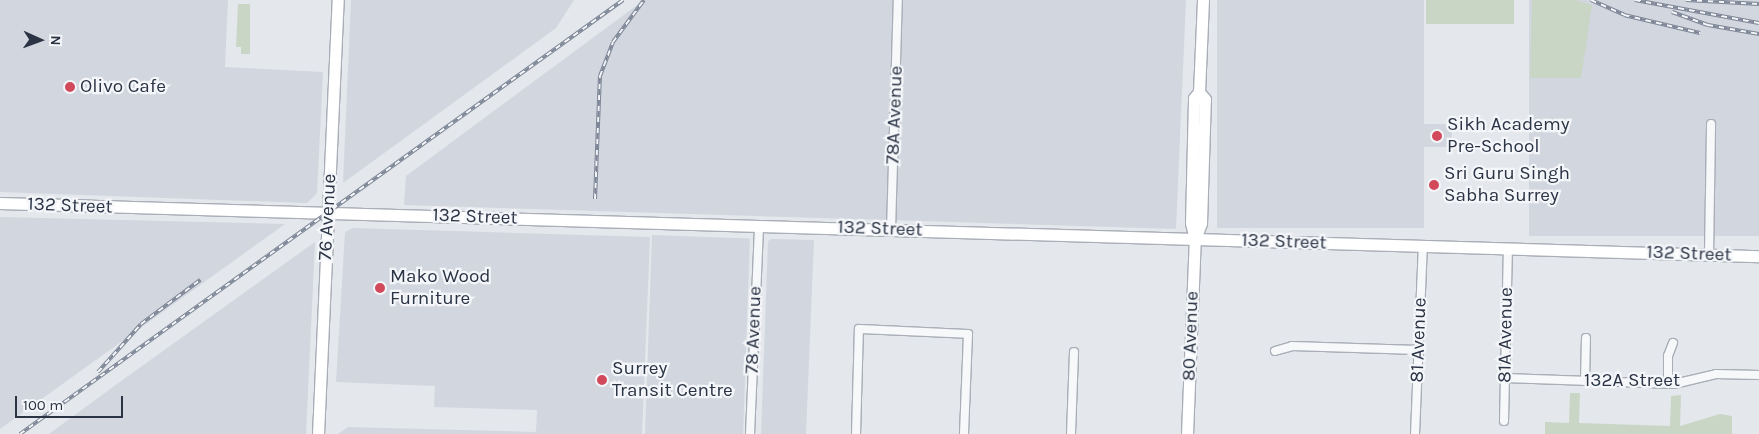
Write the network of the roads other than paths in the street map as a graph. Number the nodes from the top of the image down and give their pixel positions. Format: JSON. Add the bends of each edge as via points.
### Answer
{"nodes":[{"id":1,"x":338,"y":0,"type":"edge"},
{"id":2,"x":898,"y":0,"type":"edge"},
{"id":3,"x":1203,"y":0,"type":"edge"},
{"id":4,"x":1711,"y":124,"type":"dead end"},
{"id":5,"x":0,"y":204,"type":"edge"},
{"id":6,"x":328,"y":213,"type":"junction"},
{"id":7,"x":759,"y":226,"type":"junction"},
{"id":8,"x":891,"y":230,"type":"junction"},
{"id":9,"x":1195,"y":239,"type":"junction"},
{"id":10,"x":1423,"y":246,"type":"junction"},
{"id":11,"x":1508,"y":249,"type":"junction"},
{"id":12,"x":1709,"y":255,"type":"junction"},
{"id":13,"x":1759,"y":256,"type":"edge"},
{"id":14,"x":1586,"y":338,"type":"dead end"},
{"id":15,"x":1673,"y":343,"type":"dead end"},
{"id":16,"x":1418,"y":350,"type":"junction"},
{"id":17,"x":1275,"y":351,"type":"dead end"},
{"id":18,"x":1074,"y":352,"type":"dead end"},
{"id":19,"x":1759,"y":375,"type":"edge"},
{"id":20,"x":1505,"y":378,"type":"junction"},
{"id":21,"x":1585,"y":381,"type":"junction"},
{"id":22,"x":1668,"y":384,"type":"junction"},
{"id":23,"x":1504,"y":421,"type":"dead end"},
{"id":24,"x":318,"y":434,"type":"edge"},
{"id":25,"x":750,"y":434,"type":"edge"},
{"id":26,"x":856,"y":434,"type":"edge"},
{"id":27,"x":964,"y":434,"type":"edge"},
{"id":28,"x":1071,"y":434,"type":"edge"},
{"id":29,"x":1187,"y":434,"type":"edge"},
{"id":30,"x":1416,"y":434,"type":"edge"}],
"edges":[{"from":1,"to":6,"type":"main road","name":"76 Avenue"},
{"from":2,"to":8,"type":"street","name":"78A Avenue"},
{"from":3,"to":9,"type":"main road","name":"80 Avenue","via":[[1200,92],[1205,99],[1202,205],[1201,224]]},
{"from":4,"to":12,"type":"street"},
{"from":5,"to":6,"type":"main road","name":"132 Street"},
{"from":6,"to":7,"type":"main road","name":"132 Street"},
{"from":6,"to":24,"type":"main road","name":"76 Avenue"},
{"from":7,"to":8,"type":"main road","name":"132 Street"},
{"from":7,"to":25,"type":"street","name":"78 Avenue"},
{"from":8,"to":9,"type":"main road","name":"132 Street"},
{"from":9,"to":10,"type":"main road","name":"132 Street"},
{"from":9,"to":29,"type":"main road","name":"80 Avenue"},
{"from":10,"to":11,"type":"main road","name":"132 Street"},
{"from":10,"to":16,"type":"street","name":"81 Avenue"},
{"from":11,"to":12,"type":"main road","name":"132 Street"},
{"from":11,"to":20,"type":"street","name":"81A Avenue"},
{"from":12,"to":13,"type":"main road","name":"132 Street"},
{"from":14,"to":21,"type":"street"},
{"from":15,"to":22,"type":"street","via":[[1668,356]]},
{"from":16,"to":17,"type":"street","via":[[1292,346]]},
{"from":16,"to":30,"type":"street","name":"81 Avenue"},
{"from":18,"to":28,"type":"street"},
{"from":19,"to":22,"type":"street","name":"132A Street","via":[[1716,374]]},
{"from":20,"to":21,"type":"street","name":"132A Street"},
{"from":20,"to":23,"type":"street","name":"81A Avenue"},
{"from":21,"to":22,"type":"street","name":"132A Street"},
{"from":26,"to":27,"type":"street","via":[[859,329],[968,334]]}]}
